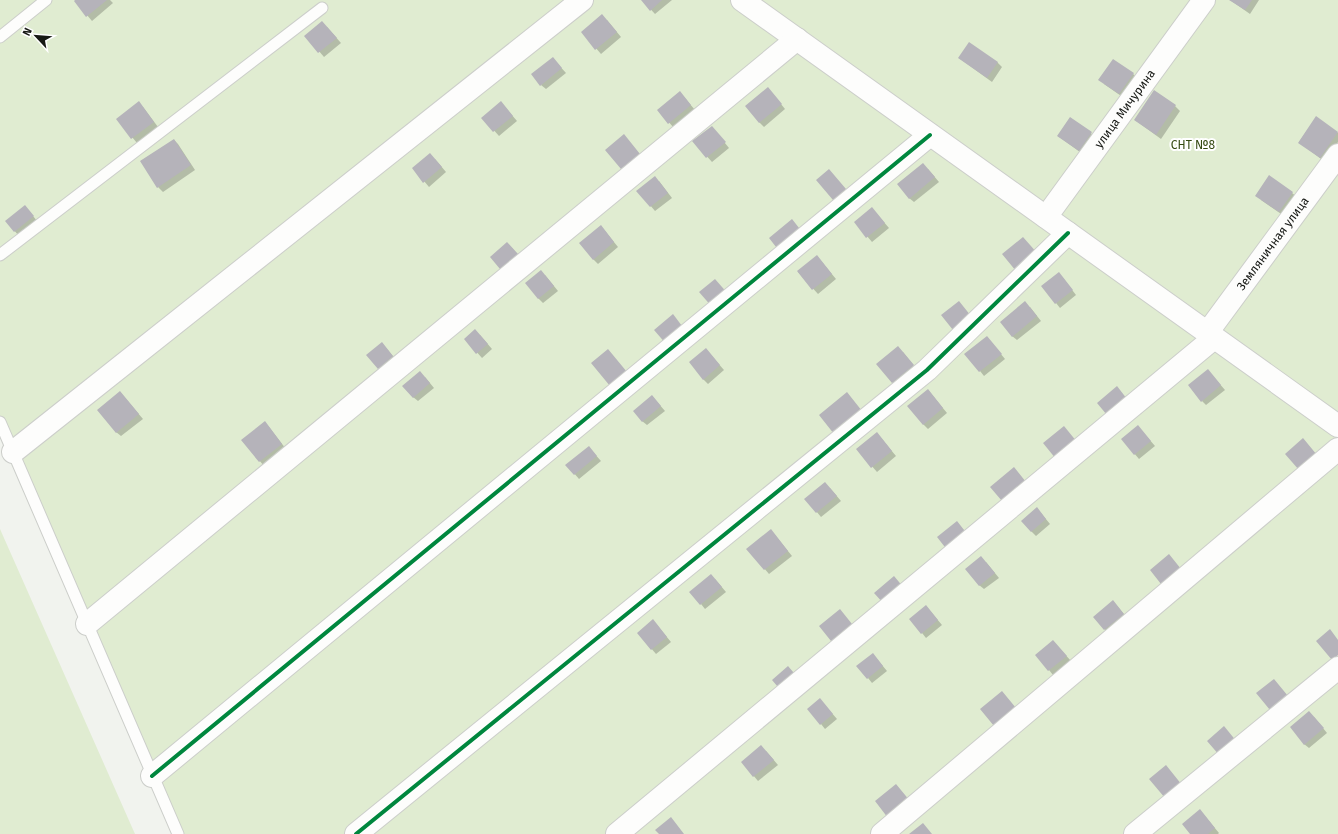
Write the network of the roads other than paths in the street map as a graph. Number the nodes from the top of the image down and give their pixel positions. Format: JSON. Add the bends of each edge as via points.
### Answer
{"nodes":[{"id":1,"x":46,"y":0,"type":"edge"},
{"id":2,"x":582,"y":0,"type":"edge"},
{"id":3,"x":742,"y":0,"type":"edge"},
{"id":4,"x":1204,"y":0,"type":"edge"},
{"id":5,"x":322,"y":8,"type":"dead end"},
{"id":6,"x":0,"y":37,"type":"edge"},
{"id":7,"x":797,"y":39,"type":"junction"},
{"id":8,"x":930,"y":135,"type":"junction"},
{"id":9,"x":1338,"y":155,"type":"edge"},
{"id":10,"x":1046,"y":217,"type":"junction"},
{"id":11,"x":1068,"y":233,"type":"junction"},
{"id":12,"x":0,"y":255,"type":"edge"},
{"id":13,"x":1211,"y":335,"type":"junction"},
{"id":14,"x":0,"y":422,"type":"edge"},
{"id":15,"x":1338,"y":426,"type":"edge"},
{"id":16,"x":1338,"y":449,"type":"edge"},
{"id":17,"x":13,"y":452,"type":"junction"},
{"id":18,"x":87,"y":624,"type":"junction"},
{"id":19,"x":1338,"y":668,"type":"edge"},
{"id":20,"x":152,"y":776,"type":"junction"},
{"id":21,"x":178,"y":834,"type":"edge"},
{"id":22,"x":356,"y":834,"type":"edge"},
{"id":23,"x":617,"y":834,"type":"edge"},
{"id":24,"x":882,"y":834,"type":"edge"},
{"id":25,"x":1135,"y":834,"type":"edge"}],
"edges":[{"from":1,"to":6,"type":"lane"},
{"from":2,"to":17,"type":"street"},
{"from":3,"to":7,"type":"street"},
{"from":4,"to":10,"type":"street","name":"улица Мичурина"},
{"from":5,"to":12,"type":"lane"},
{"from":7,"to":8,"type":"street"},
{"from":7,"to":18,"type":"street"},
{"from":8,"to":10,"type":"street"},
{"from":8,"to":20,"type":"street"},
{"from":9,"to":13,"type":"street","name":"Земляничная улица"},
{"from":10,"to":11,"type":"street"},
{"from":11,"to":13,"type":"street"},
{"from":11,"to":22,"type":"street","via":[[927,370]]},
{"from":13,"to":15,"type":"street"},
{"from":13,"to":23,"type":"street","name":"Земляничная улица"},
{"from":14,"to":17,"type":"lane"},
{"from":16,"to":24,"type":"street"},
{"from":17,"to":18,"type":"lane"},
{"from":18,"to":20,"type":"lane"},
{"from":19,"to":25,"type":"street"},
{"from":20,"to":21,"type":"lane"}]}
